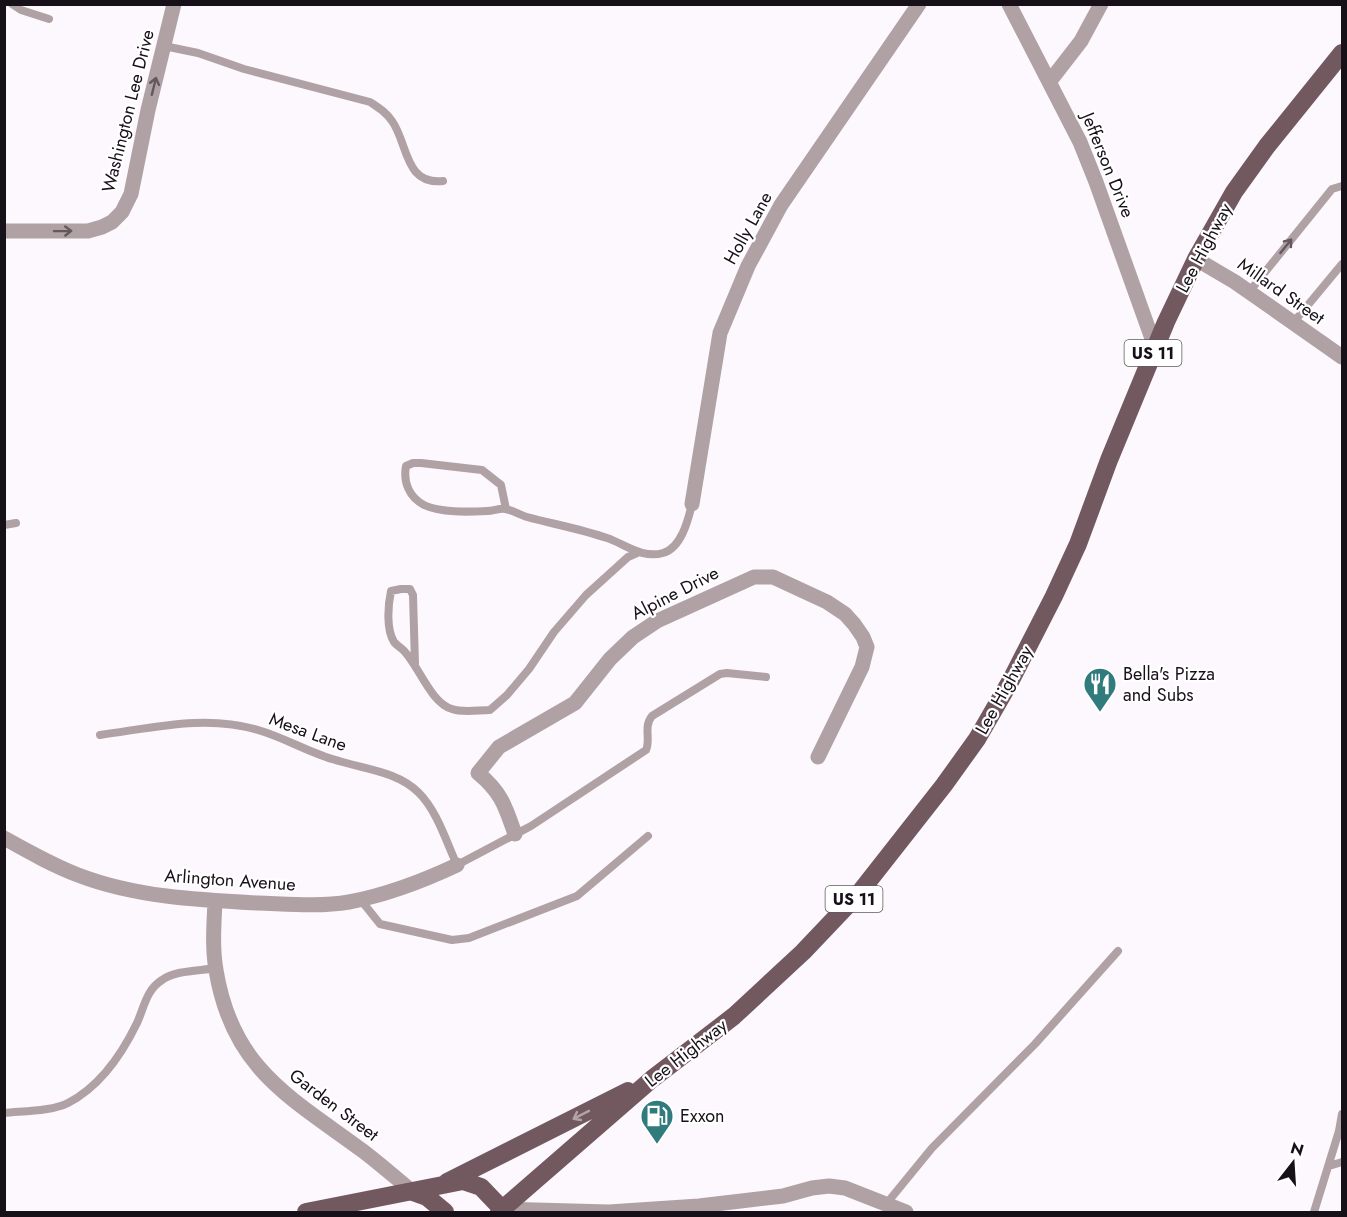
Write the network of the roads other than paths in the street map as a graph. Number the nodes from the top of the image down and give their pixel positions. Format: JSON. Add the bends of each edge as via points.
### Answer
{"nodes":[{"id":1,"x":12,"y":4,"type":"edge"},
{"id":2,"x":174,"y":4,"type":"edge"},
{"id":3,"x":919,"y":4,"type":"edge"},
{"id":4,"x":1010,"y":4,"type":"edge"},
{"id":5,"x":1101,"y":4,"type":"edge"},
{"id":6,"x":49,"y":19,"type":"dead end"},
{"id":7,"x":164,"y":46,"type":"junction"},
{"id":8,"x":1342,"y":53,"type":"edge"},
{"id":9,"x":1050,"y":81,"type":"junction"},
{"id":10,"x":443,"y":181,"type":"dead end"},
{"id":11,"x":1342,"y":186,"type":"edge"},
{"id":12,"x":4,"y":231,"type":"edge"},
{"id":13,"x":1196,"y":259,"type":"junction"},
{"id":14,"x":1342,"y":264,"type":"edge"},
{"id":15,"x":1249,"y":292,"type":"junction"},
{"id":16,"x":1293,"y":323,"type":"junction"},
{"id":17,"x":1155,"y":347,"type":"junction"},
{"id":18,"x":1342,"y":357,"type":"edge"},
{"id":19,"x":692,"y":504,"type":"joint"},
{"id":20,"x":506,"y":509,"type":"junction"},
{"id":21,"x":16,"y":523,"type":"dead end"},
{"id":22,"x":4,"y":525,"type":"edge"},
{"id":23,"x":637,"y":553,"type":"junction"},
{"id":24,"x":414,"y":664,"type":"junction"},
{"id":25,"x":766,"y":677,"type":"dead end"},
{"id":26,"x":100,"y":735,"type":"dead end"},
{"id":27,"x":818,"y":758,"type":"dead end"},
{"id":28,"x":515,"y":834,"type":"junction"},
{"id":29,"x":648,"y":836,"type":"dead end"},
{"id":30,"x":4,"y":838,"type":"edge"},
{"id":31,"x":457,"y":865,"type":"junction"},
{"id":32,"x":360,"y":900,"type":"junction"},
{"id":33,"x":215,"y":901,"type":"junction"},
{"id":34,"x":1118,"y":951,"type":"dead end"},
{"id":35,"x":216,"y":968,"type":"junction"},
{"id":36,"x":652,"y":1079,"type":"junction"},
{"id":37,"x":4,"y":1113,"type":"edge"},
{"id":38,"x":1342,"y":1114,"type":"edge"},
{"id":39,"x":1342,"y":1162,"type":"edge"},
{"id":40,"x":1329,"y":1166,"type":"junction"},
{"id":41,"x":447,"y":1182,"type":"junction"},
{"id":42,"x":412,"y":1192,"type":"junction"},
{"id":43,"x":783,"y":1196,"type":"junction"},
{"id":44,"x":887,"y":1203,"type":"junction"},
{"id":45,"x":733,"y":1208,"type":"edge"},
{"id":46,"x":500,"y":1211,"type":"edge"},
{"id":47,"x":306,"y":1212,"type":"edge"},
{"id":48,"x":446,"y":1212,"type":"edge"},
{"id":49,"x":784,"y":1212,"type":"edge"},
{"id":50,"x":906,"y":1212,"type":"edge"},
{"id":51,"x":1314,"y":1212,"type":"edge"}],
"edges":[{"from":1,"to":6,"type":"lane"},
{"from":2,"to":7,"type":"street","name":"Washington Lee Drive"},
{"from":3,"to":19,"type":"street","name":"Holly Lane","via":[[781,205],[748,266],[720,333]]},
{"from":4,"to":9,"type":"street","name":"Jefferson Drive"},
{"from":5,"to":9,"type":"street","via":[[1081,41]]},
{"from":7,"to":10,"type":"lane","via":[[370,102],[393,122],[418,175]]},
{"from":12,"to":7,"type":"street","name":"Washington Lee Drive","one_way":true,"via":[[88,231],[112,222],[122,212],[131,194]]},
{"from":8,"to":13,"type":"main road","name":"Lee Highway","number":"US 11","via":[[1234,192]]},
{"from":9,"to":17,"type":"street","name":"Jefferson Drive","via":[[1096,182]]},
{"from":15,"to":11,"type":"lane","one_way":true,"via":[[1332,189]]},
{"from":13,"to":15,"type":"street","name":"Millard Street"},
{"from":13,"to":17,"type":"main road","name":"Lee Highway","number":"US 11"},
{"from":14,"to":16,"type":"lane"},
{"from":15,"to":16,"type":"street","name":"Millard Street"},
{"from":16,"to":18,"type":"street","name":"Millard Street"},
{"from":17,"to":36,"type":"main road","name":"Lee Highway","number":"US 11","via":[[1069,565],[977,739],[860,892],[734,1016]]},
{"from":19,"to":23,"type":"lane","via":[[676,544],[660,554]]},
{"from":20,"to":20,"type":"lane","via":[[441,510],[423,504],[408,493],[406,466],[422,463],[482,470],[501,485]]},
{"from":20,"to":23,"type":"lane","via":[[611,540]]},
{"from":21,"to":22,"type":"lane"},
{"from":23,"to":24,"type":"lane","via":[[586,595],[529,669],[490,710],[451,709],[440,703]]},
{"from":24,"to":24,"type":"lane","via":[[394,642],[390,626],[391,591],[410,589],[413,595]]},
{"from":25,"to":28,"type":"lane","via":[[720,674],[652,716],[647,726],[646,750]]},
{"from":26,"to":31,"type":"lane","name":"Mesa Lane","via":[[193,722],[245,726],[402,780],[428,803]]},
{"from":27,"to":28,"type":"street","name":"Alpine Drive","via":[[862,667],[867,646],[845,614],[827,602],[780,579],[754,577],[666,617],[633,637],[574,703],[494,752],[478,773],[501,798]]},
{"from":28,"to":31,"type":"lane"},
{"from":29,"to":32,"type":"lane","via":[[577,896],[469,938],[452,940],[380,924]]},
{"from":30,"to":33,"type":"street","name":"Arlington Avenue","via":[[80,876],[128,889]]},
{"from":31,"to":32,"type":"street","name":"Arlington Avenue"},
{"from":32,"to":33,"type":"street","name":"Arlington Avenue","via":[[309,905]]},
{"from":33,"to":35,"type":"street","name":"Garden Street"},
{"from":34,"to":44,"type":"lane","via":[[1035,1044],[932,1148]]},
{"from":35,"to":37,"type":"lane","via":[[161,980],[152,989],[125,1046],[106,1072],[68,1104]]},
{"from":35,"to":42,"type":"street","name":"Garden Street","via":[[232,1026],[269,1080]]},
{"from":36,"to":41,"type":"main road","one_way":true},
{"from":36,"to":46,"type":"main road","name":"Lee Highway","number":"US 11"},
{"from":38,"to":40,"type":"lane"},
{"from":39,"to":40,"type":"lane"},
{"from":40,"to":51,"type":"lane"},
{"from":41,"to":42,"type":"main road"},
{"from":41,"to":46,"type":"main road","via":[[464,1180],[481,1187]]},
{"from":42,"to":47,"type":"main road"},
{"from":42,"to":48,"type":"main road","via":[[427,1197]]},
{"from":43,"to":44,"type":"street","via":[[829,1186]]},
{"from":43,"to":45,"type":"street"},
{"from":43,"to":49,"type":"street"},
{"from":44,"to":50,"type":"street"},
{"from":45,"to":46,"type":"street"}]}
